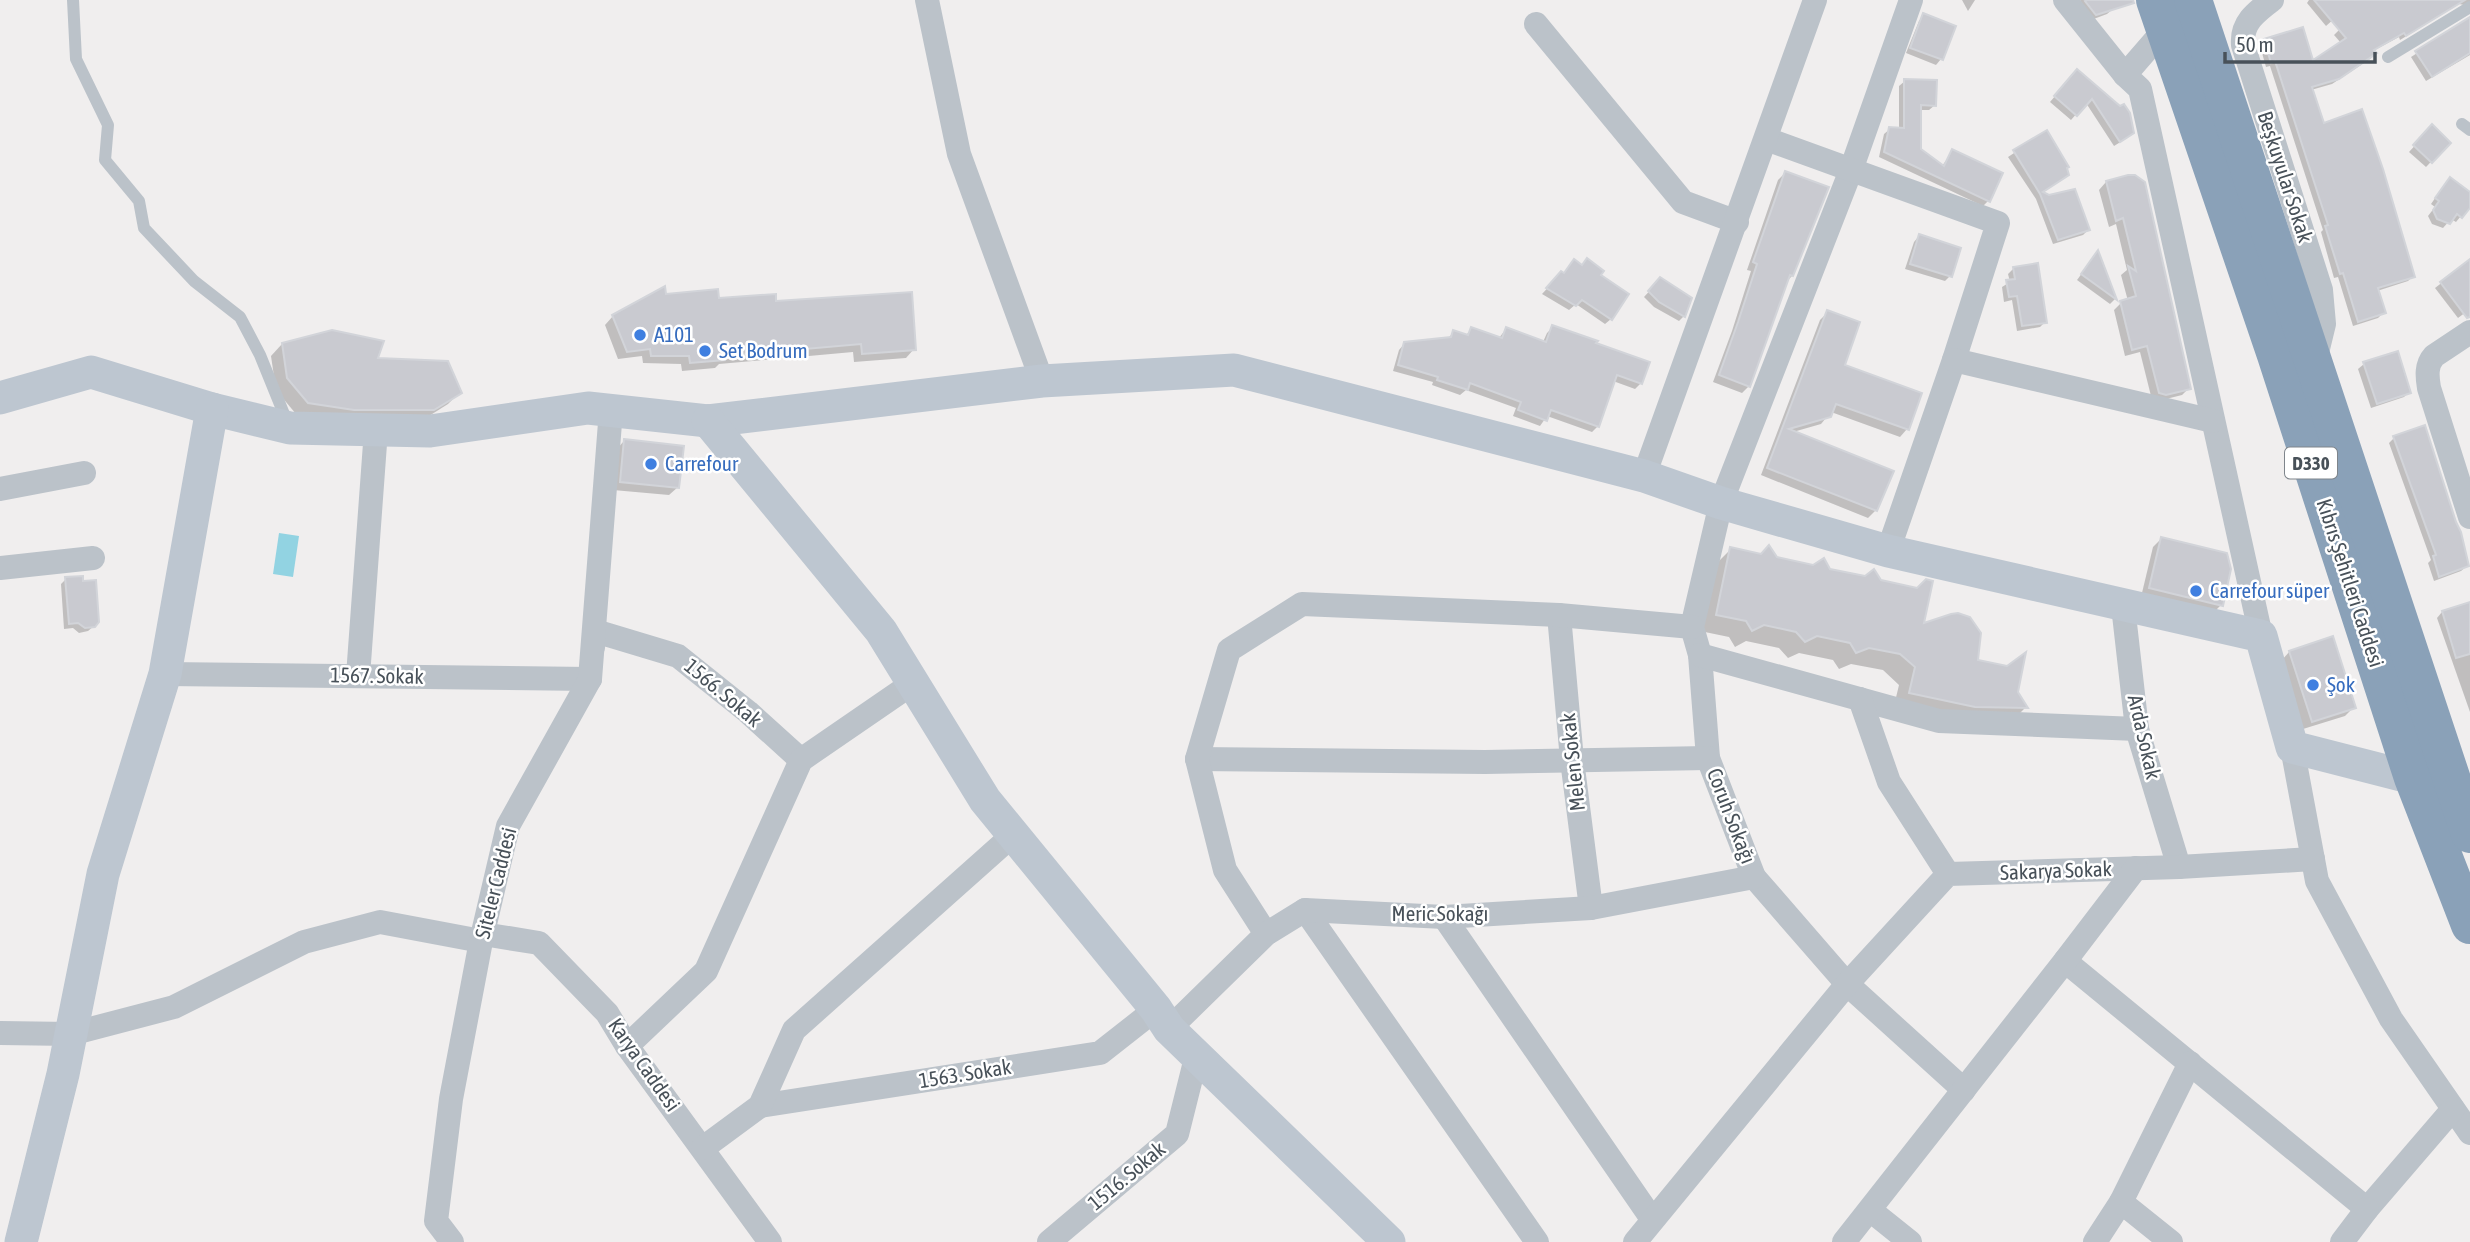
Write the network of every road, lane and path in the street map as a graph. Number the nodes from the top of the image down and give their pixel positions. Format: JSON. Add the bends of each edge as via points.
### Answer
{"nodes":[{"id":1,"x":73,"y":0,"type":"edge"},
{"id":2,"x":927,"y":0,"type":"edge"},
{"id":3,"x":1815,"y":0,"type":"edge"},
{"id":4,"x":1911,"y":0,"type":"edge"},
{"id":5,"x":2065,"y":0,"type":"edge"},
{"id":6,"x":2193,"y":0,"type":"edge"},
{"id":7,"x":2272,"y":0,"type":"edge"},
{"id":8,"x":2470,"y":7,"type":"edge"},
{"id":9,"x":2159,"y":15,"type":"edge"},
{"id":10,"x":1536,"y":24,"type":"dead end"},
{"id":11,"x":2388,"y":57,"type":"dead end"},
{"id":12,"x":2125,"y":75,"type":"junction"},
{"id":13,"x":1766,"y":139,"type":"junction"},
{"id":14,"x":1851,"y":170,"type":"junction"},
{"id":15,"x":1737,"y":222,"type":"junction"},
{"id":16,"x":2470,"y":332,"type":"edge"},
{"id":17,"x":1954,"y":360,"type":"junction"},
{"id":18,"x":2315,"y":365,"type":"junction"},
{"id":19,"x":1042,"y":381,"type":"junction"},
{"id":20,"x":0,"y":398,"type":"edge"},
{"id":21,"x":212,"y":409,"type":"junction"},
{"id":22,"x":611,"y":410,"type":"junction"},
{"id":23,"x":708,"y":421,"type":"junction"},
{"id":24,"x":2213,"y":421,"type":"junction"},
{"id":25,"x":290,"y":428,"type":"junction"},
{"id":26,"x":376,"y":430,"type":"junction"},
{"id":27,"x":84,"y":473,"type":"dead end"},
{"id":28,"x":1644,"y":476,"type":"junction"},
{"id":29,"x":0,"y":489,"type":"edge"},
{"id":30,"x":1721,"y":503,"type":"junction"},
{"id":31,"x":2470,"y":517,"type":"edge"},
{"id":32,"x":1888,"y":551,"type":"junction"},
{"id":33,"x":93,"y":558,"type":"dead end"},
{"id":34,"x":0,"y":568,"type":"edge"},
{"id":35,"x":2123,"y":606,"type":"junction"},
{"id":36,"x":1559,"y":615,"type":"junction"},
{"id":37,"x":1692,"y":627,"type":"junction"},
{"id":38,"x":2261,"y":636,"type":"junction"},
{"id":39,"x":1700,"y":655,"type":"junction"},
{"id":40,"x":164,"y":674,"type":"junction"},
{"id":41,"x":358,"y":676,"type":"junction"},
{"id":42,"x":590,"y":679,"type":"junction"},
{"id":43,"x":913,"y":683,"type":"junction"},
{"id":44,"x":1860,"y":699,"type":"junction"},
{"id":45,"x":2137,"y":729,"type":"junction"},
{"id":46,"x":2292,"y":747,"type":"junction"},
{"id":47,"x":1709,"y":758,"type":"junction"},
{"id":48,"x":1197,"y":759,"type":"junction"},
{"id":49,"x":801,"y":760,"type":"junction"},
{"id":50,"x":1572,"y":760,"type":"junction"},
{"id":51,"x":2413,"y":778,"type":"junction"},
{"id":52,"x":2468,"y":824,"type":"edge"},
{"id":53,"x":1013,"y":835,"type":"junction"},
{"id":54,"x":2313,"y":859,"type":"junction"},
{"id":55,"x":2179,"y":866,"type":"junction"},
{"id":56,"x":2136,"y":868,"type":"junction"},
{"id":57,"x":1948,"y":874,"type":"junction"},
{"id":58,"x":1754,"y":877,"type":"junction"},
{"id":59,"x":1591,"y":908,"type":"junction"},
{"id":60,"x":1305,"y":910,"type":"junction"},
{"id":61,"x":1444,"y":917,"type":"junction"},
{"id":62,"x":2470,"y":925,"type":"edge"},
{"id":63,"x":1266,"y":934,"type":"junction"},
{"id":64,"x":482,"y":937,"type":"junction"},
{"id":65,"x":2065,"y":961,"type":"junction"},
{"id":66,"x":1847,"y":984,"type":"junction"},
{"id":67,"x":1162,"y":1019,"type":"junction"},
{"id":68,"x":0,"y":1032,"type":"edge"},
{"id":69,"x":71,"y":1034,"type":"junction"},
{"id":70,"x":627,"y":1046,"type":"junction"},
{"id":71,"x":1196,"y":1058,"type":"junction"},
{"id":72,"x":2190,"y":1063,"type":"junction"},
{"id":73,"x":1964,"y":1090,"type":"junction"},
{"id":74,"x":760,"y":1106,"type":"junction"},
{"id":75,"x":2453,"y":1109,"type":"junction"},
{"id":76,"x":2470,"y":1133,"type":"edge"},
{"id":77,"x":703,"y":1148,"type":"junction"},
{"id":78,"x":2121,"y":1202,"type":"junction"},
{"id":79,"x":2367,"y":1209,"type":"junction"},
{"id":80,"x":1870,"y":1210,"type":"junction"},
{"id":81,"x":1652,"y":1219,"type":"junction"},
{"id":82,"x":1059,"y":1239,"type":"edge"},
{"id":83,"x":21,"y":1242,"type":"edge"},
{"id":84,"x":452,"y":1242,"type":"edge"},
{"id":85,"x":770,"y":1242,"type":"edge"},
{"id":86,"x":1389,"y":1242,"type":"edge"},
{"id":87,"x":1537,"y":1242,"type":"edge"},
{"id":88,"x":1635,"y":1242,"type":"edge"},
{"id":89,"x":1844,"y":1242,"type":"edge"},
{"id":90,"x":1910,"y":1242,"type":"edge"},
{"id":91,"x":2095,"y":1242,"type":"edge"},
{"id":92,"x":2171,"y":1242,"type":"edge"},
{"id":93,"x":2342,"y":1242,"type":"edge"}],
"edges":[{"from":1,"to":25,"type":"lane","via":[[76,59],[107,125],[105,160],[139,201],[144,229],[194,281],[240,317]]},
{"from":2,"to":19,"type":"street","via":[[959,153]]},
{"from":3,"to":13,"type":"street"},
{"from":4,"to":14,"type":"street","name":"Coruh Sokağı"},
{"from":5,"to":12,"type":"street"},
{"from":6,"to":18,"type":"highway","name":"Kıbrıs Şehitleri Caddesi","number":"D330"},
{"from":7,"to":18,"type":"street","name":"Beşkuyular Sokak","via":[[2250,19],[2243,45],[2321,290],[2324,324]]},
{"from":8,"to":11,"type":"lane"},
{"from":9,"to":12,"type":"street"},
{"from":9,"to":51,"type":"highway","name":"Kıbrıs Şehitleri Caddesi","number":"D330","via":[[2276,355]]},
{"from":10,"to":15,"type":"street","via":[[1683,202]]},
{"from":12,"to":24,"type":"street","via":[[2140,89]]},
{"from":13,"to":14,"type":"street"},
{"from":13,"to":15,"type":"street"},
{"from":14,"to":17,"type":"street","via":[[1998,223]]},
{"from":14,"to":30,"type":"street","name":"Coruh Sokağı"},
{"from":15,"to":28,"type":"street"},
{"from":16,"to":31,"type":"street","via":[[2434,356],[2427,374]]},
{"from":17,"to":24,"type":"street"},
{"from":17,"to":32,"type":"street"},
{"from":18,"to":52,"type":"highway","name":"Kıbrıs Şehitleri Caddesi","number":"D330"},
{"from":19,"to":23,"type":"street"},
{"from":19,"to":28,"type":"street","via":[[1234,370]]},
{"from":20,"to":21,"type":"street","via":[[91,372]]},
{"from":21,"to":25,"type":"street"},
{"from":21,"to":40,"type":"street"},
{"from":22,"to":23,"type":"street"},
{"from":22,"to":26,"type":"street","via":[[588,408],[430,431]]},
{"from":22,"to":42,"type":"street","name":"Siteler Caddesi"},
{"from":23,"to":43,"type":"street","via":[[881,631]]},
{"from":24,"to":38,"type":"street"},
{"from":25,"to":26,"type":"street"},
{"from":26,"to":41,"type":"street"},
{"from":27,"to":29,"type":"street"},
{"from":28,"to":30,"type":"street"},
{"from":30,"to":32,"type":"street"},
{"from":30,"to":37,"type":"street","name":"Coruh Sokağı"},
{"from":32,"to":35,"type":"street"},
{"from":33,"to":34,"type":"street"},
{"from":35,"to":38,"type":"street"},
{"from":35,"to":45,"type":"street","name":"Arda Sokak"},
{"from":36,"to":37,"type":"street"},
{"from":36,"to":48,"type":"street","via":[[1302,604],[1229,650]]},
{"from":36,"to":50,"type":"street","name":"Melen Sokak"},
{"from":37,"to":39,"type":"street","name":"Coruh Sokağı"},
{"from":38,"to":46,"type":"street"},
{"from":39,"to":44,"type":"street"},
{"from":39,"to":47,"type":"street","name":"Coruh Sokağı"},
{"from":40,"to":41,"type":"street","name":"1567. Sokak"},
{"from":40,"to":69,"type":"street","via":[[103,874]]},
{"from":41,"to":42,"type":"street","name":"1567. Sokak"},
{"from":42,"to":49,"type":"street","name":"1566. Sokak","via":[[595,631],[678,656]]},
{"from":42,"to":64,"type":"street","name":"Siteler Caddesi","via":[[508,826]]},
{"from":43,"to":49,"type":"street"},
{"from":43,"to":53,"type":"street","via":[[985,800]]},
{"from":44,"to":45,"type":"street","via":[[1939,721]]},
{"from":44,"to":57,"type":"street","via":[[1889,782]]},
{"from":45,"to":55,"type":"street","name":"Arda Sokak"},
{"from":46,"to":51,"type":"street"},
{"from":46,"to":54,"type":"street"},
{"from":47,"to":50,"type":"street"},
{"from":47,"to":58,"type":"street","name":"Coruh Sokağı"},
{"from":48,"to":50,"type":"street"},
{"from":48,"to":63,"type":"street","via":[[1225,870]]},
{"from":49,"to":70,"type":"street","via":[[706,971]]},
{"from":50,"to":59,"type":"street","name":"Melen Sokak"},
{"from":51,"to":62,"type":"highway","name":"Kıbrıs Şehitleri Caddesi","number":"D330"},
{"from":53,"to":67,"type":"street"},
{"from":53,"to":74,"type":"street","via":[[794,1030]]},
{"from":54,"to":55,"type":"street","name":"Sakarya Sokak"},
{"from":54,"to":75,"type":"street","via":[[2317,881],[2391,1019]]},
{"from":55,"to":56,"type":"street","name":"Sakarya Sokak"},
{"from":56,"to":57,"type":"street","name":"Sakarya Sokak"},
{"from":56,"to":65,"type":"street"},
{"from":57,"to":66,"type":"street"},
{"from":58,"to":59,"type":"street","name":"Meric Sokağı"},
{"from":58,"to":66,"type":"street","name":"Coruh Sokağı"},
{"from":59,"to":61,"type":"street","name":"Meric Sokağı"},
{"from":60,"to":61,"type":"street","name":"Meric Sokağı"},
{"from":60,"to":63,"type":"street"},
{"from":60,"to":87,"type":"street"},
{"from":61,"to":81,"type":"street"},
{"from":63,"to":67,"type":"street"},
{"from":64,"to":69,"type":"street","name":"Karya Caddesi","via":[[380,922],[304,942],[174,1007]]},
{"from":64,"to":70,"type":"street","name":"Karya Caddesi","via":[[539,943],[607,1013]]},
{"from":64,"to":84,"type":"street","name":"Siteler Caddesi","via":[[450,1098],[436,1221]]},
{"from":65,"to":72,"type":"street"},
{"from":65,"to":73,"type":"street"},
{"from":66,"to":73,"type":"street","name":"Coruh Sokağı"},
{"from":66,"to":81,"type":"street"},
{"from":67,"to":71,"type":"street"},
{"from":67,"to":74,"type":"street","name":"1563. Sokak","via":[[1100,1053]]},
{"from":68,"to":69,"type":"street","name":"Karya Caddesi"},
{"from":69,"to":83,"type":"street"},
{"from":70,"to":77,"type":"street","name":"Karya Caddesi"},
{"from":71,"to":82,"type":"street","name":"1516. Sokak","via":[[1177,1134]]},
{"from":71,"to":86,"type":"street"},
{"from":72,"to":78,"type":"street"},
{"from":72,"to":79,"type":"street"},
{"from":73,"to":80,"type":"street"},
{"from":74,"to":77,"type":"street"},
{"from":75,"to":76,"type":"street"},
{"from":75,"to":79,"type":"street"},
{"from":77,"to":85,"type":"street","name":"Karya Caddesi"},
{"from":78,"to":91,"type":"street"},
{"from":78,"to":92,"type":"street"},
{"from":79,"to":93,"type":"street"},
{"from":80,"to":89,"type":"street"},
{"from":80,"to":90,"type":"street"},
{"from":81,"to":88,"type":"street"}]}
